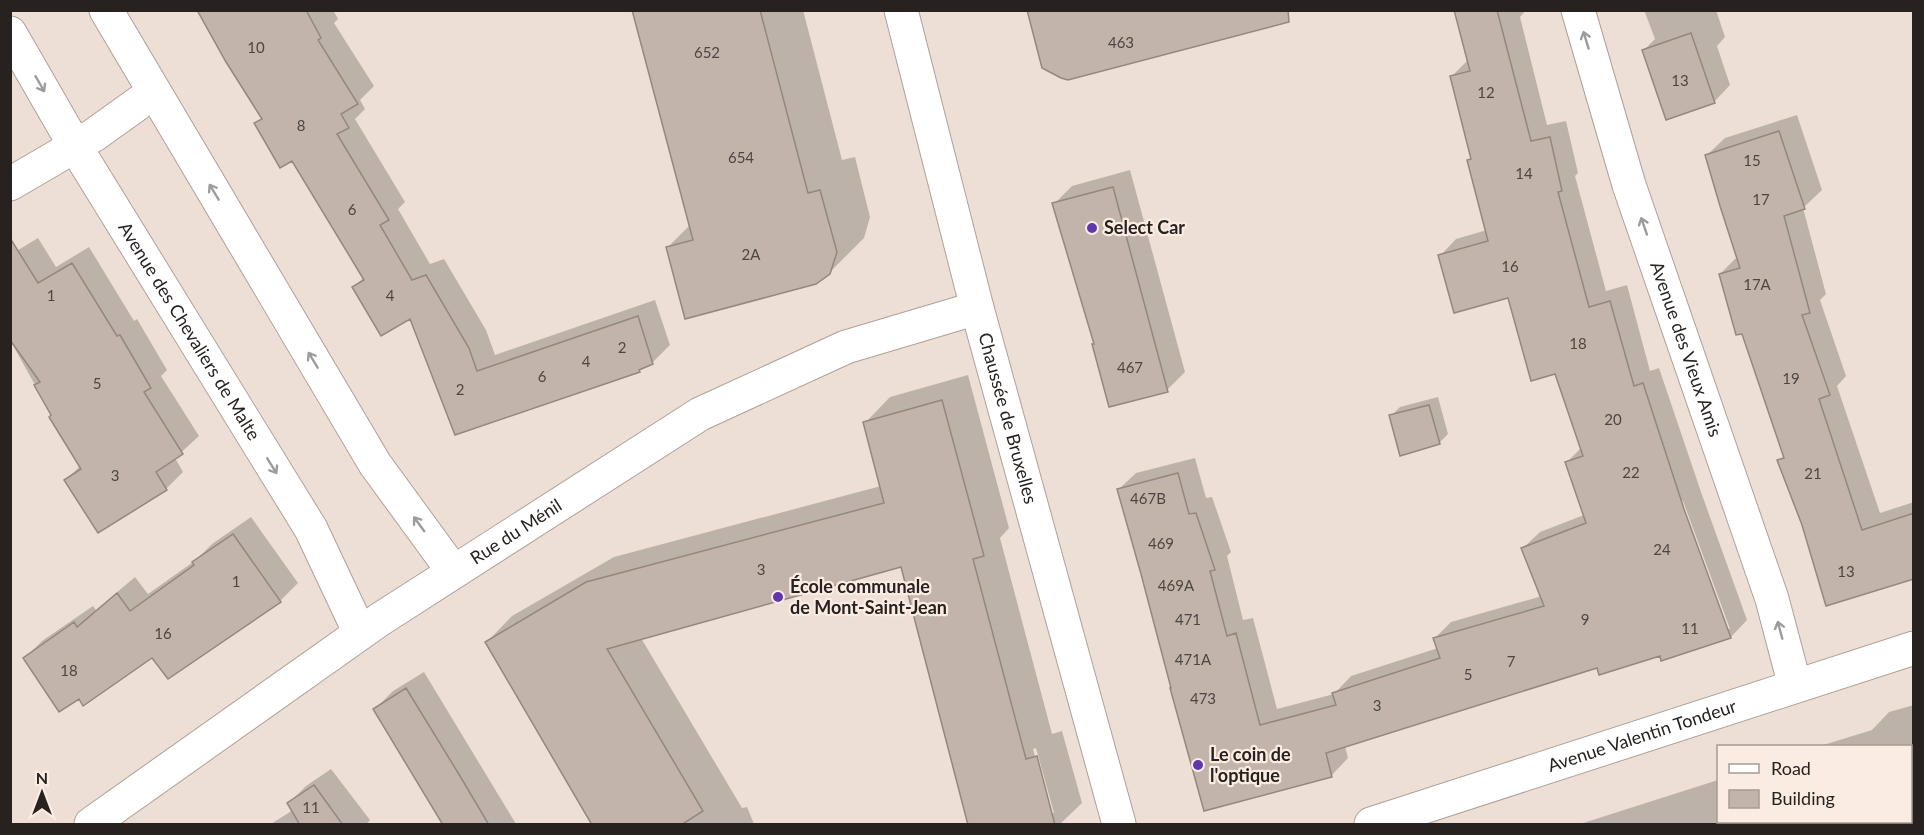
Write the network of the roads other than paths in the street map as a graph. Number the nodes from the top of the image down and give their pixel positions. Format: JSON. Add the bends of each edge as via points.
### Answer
{"nodes":[{"id":1,"x":106,"y":10,"type":"edge"},
{"id":2,"x":901,"y":10,"type":"edge"},
{"id":3,"x":1578,"y":10,"type":"edge"},
{"id":4,"x":10,"y":33,"type":"edge"},
{"id":5,"x":154,"y":92,"type":"junction"},
{"id":6,"x":75,"y":146,"type":"junction"},
{"id":7,"x":10,"y":184,"type":"edge"},
{"id":8,"x":977,"y":308,"type":"junction"},
{"id":9,"x":453,"y":571,"type":"junction"},
{"id":10,"x":360,"y":633,"type":"junction"},
{"id":11,"x":1914,"y":648,"type":"edge"},
{"id":12,"x":1795,"y":686,"type":"junction"},
{"id":13,"x":92,"y":825,"type":"edge"},
{"id":14,"x":1119,"y":825,"type":"edge"},
{"id":15,"x":1371,"y":825,"type":"edge"}],
"edges":[{"from":1,"to":5,"type":"street"},
{"from":2,"to":8,"type":"street","name":"Chaussée de Bruxelles"},
{"from":12,"to":3,"type":"street","name":"Avenue des Vieux Amis","one_way":true,"via":[[1772,599],[1629,185]]},
{"from":4,"to":6,"type":"street","name":"Avenue des Chevaliers de Malte","one_way":true},
{"from":5,"to":6,"type":"street"},
{"from":9,"to":5,"type":"street","one_way":true,"via":[[375,464]]},
{"from":6,"to":7,"type":"street"},
{"from":6,"to":10,"type":"street","name":"Avenue des Chevaliers de Malte","one_way":true,"via":[[311,529]]},
{"from":8,"to":9,"type":"street","name":"Rue du Ménil","via":[[846,347],[700,414]]},
{"from":8,"to":14,"type":"street","name":"Chaussée de Bruxelles"},
{"from":9,"to":10,"type":"street","name":"Rue du Ménil"},
{"from":10,"to":13,"type":"street","name":"Rue du Ménil"},
{"from":11,"to":12,"type":"street","name":"Avenue Valentin Tondeur"},
{"from":12,"to":15,"type":"street","name":"Avenue Valentin Tondeur"}]}
